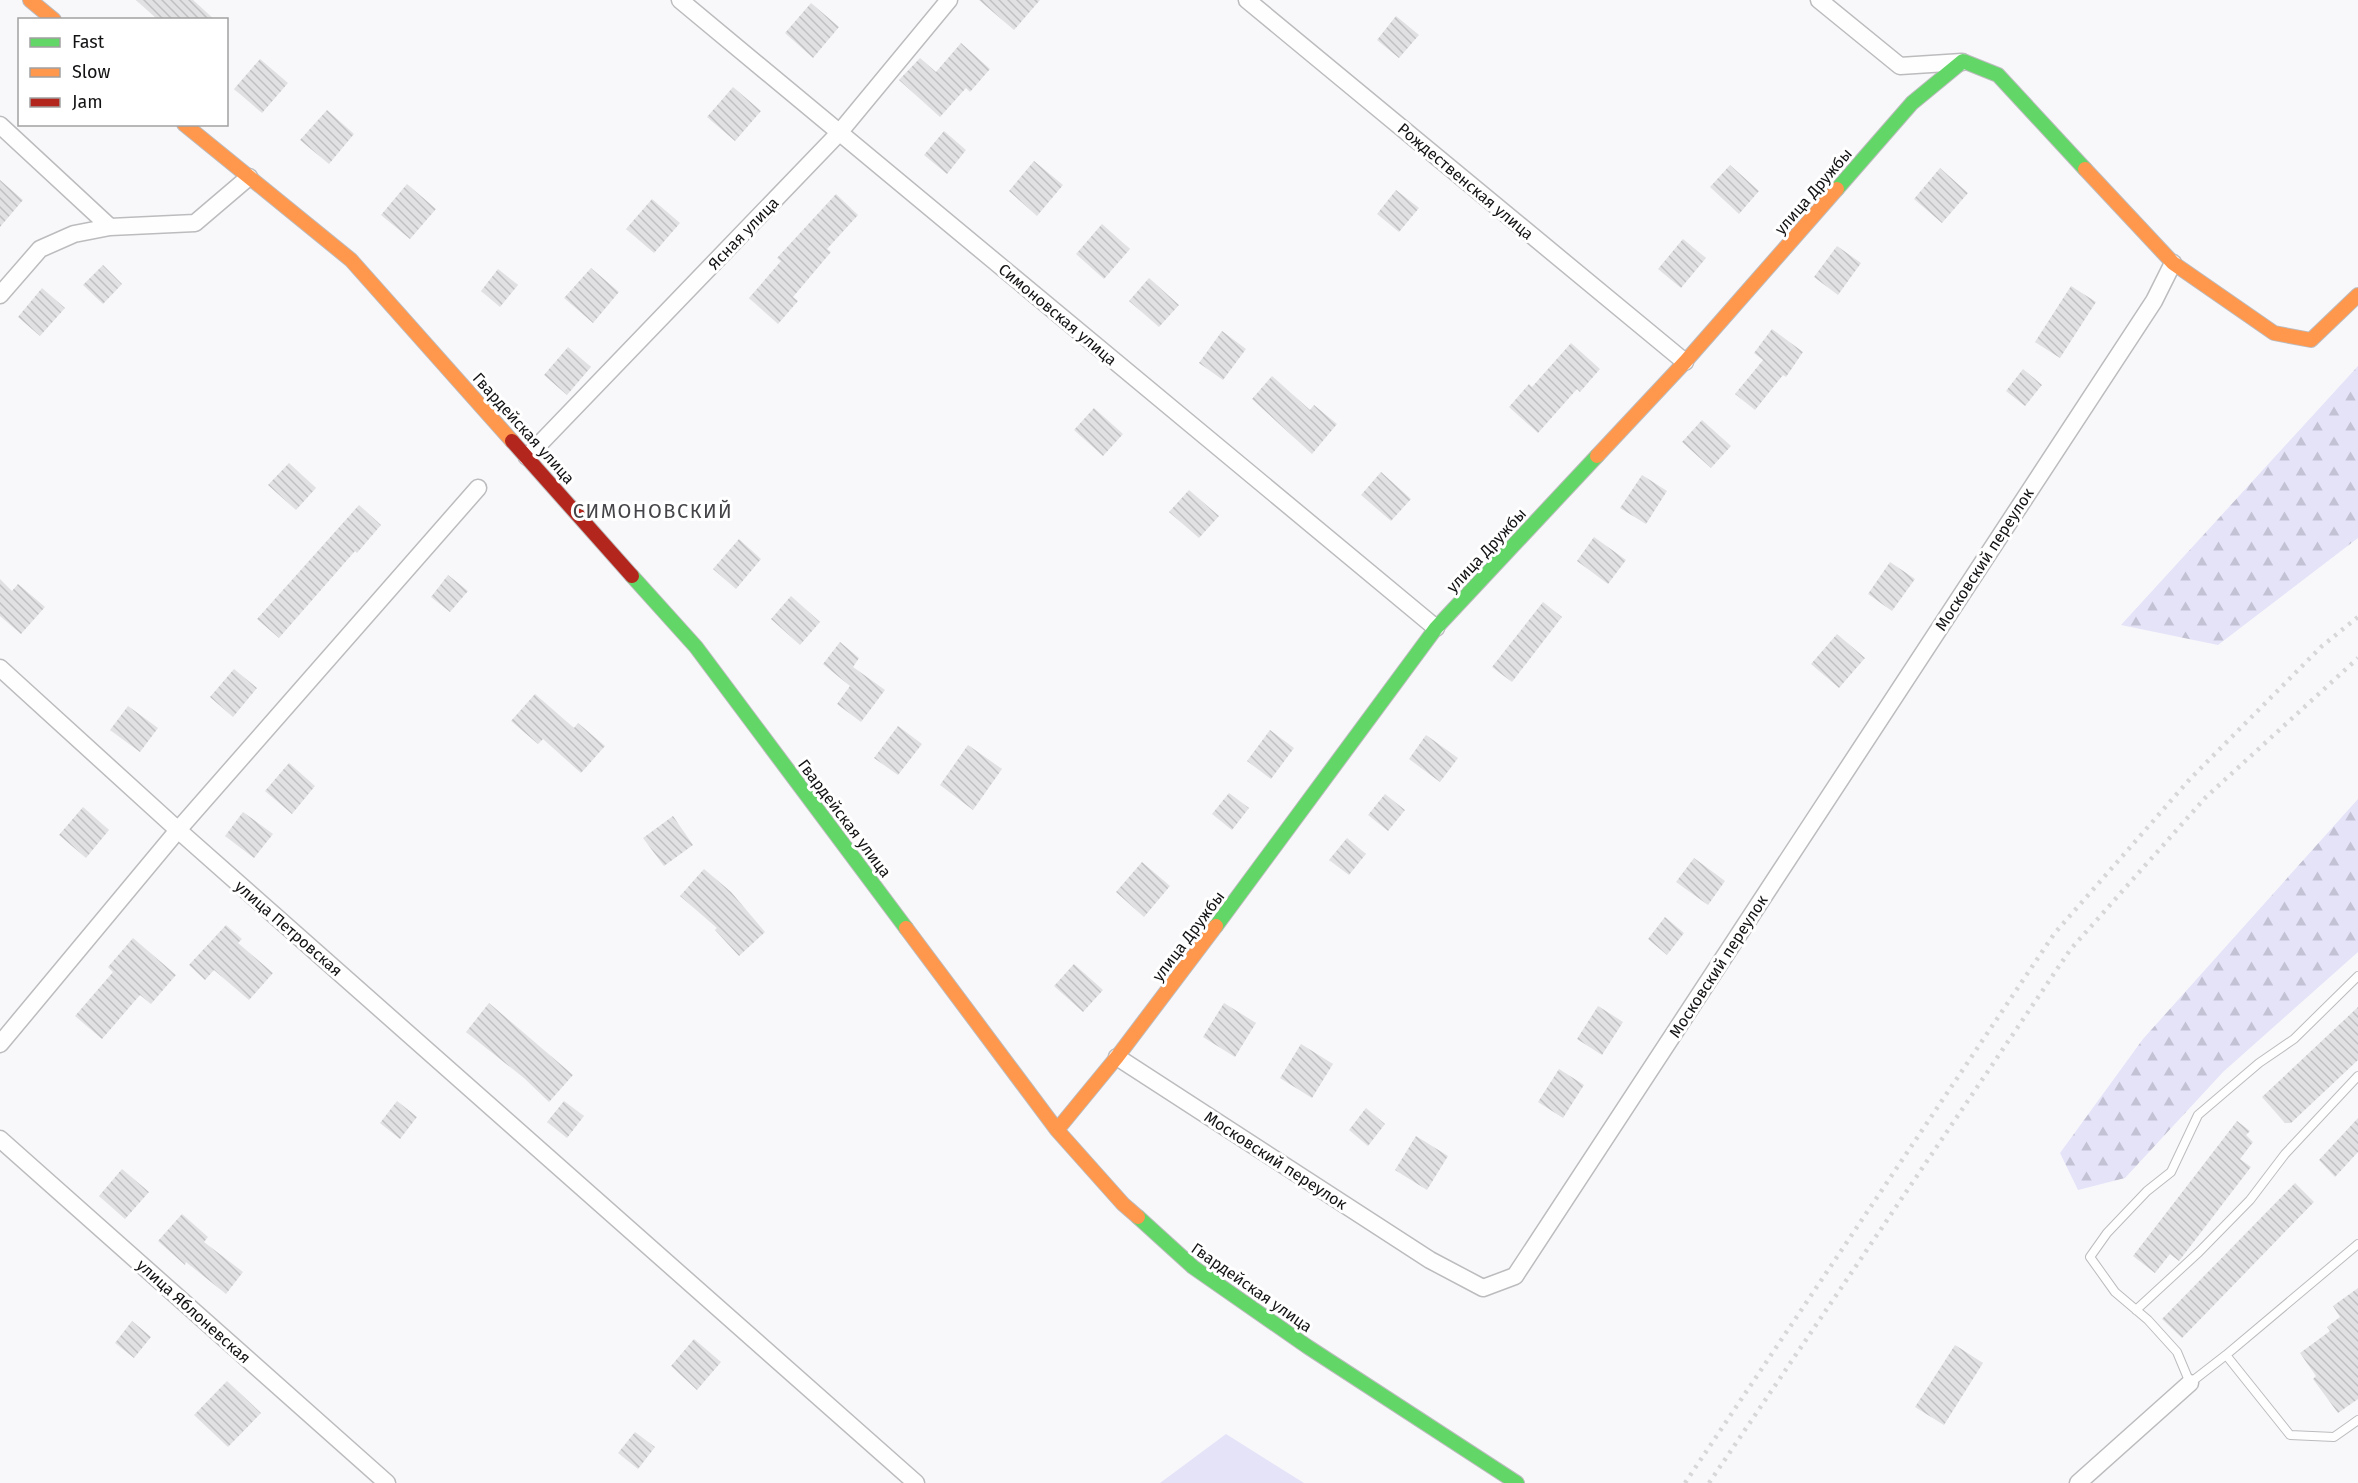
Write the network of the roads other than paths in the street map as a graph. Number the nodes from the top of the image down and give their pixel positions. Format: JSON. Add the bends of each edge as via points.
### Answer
{"nodes":[{"id":1,"x":30,"y":0,"type":"edge"},
{"id":2,"x":680,"y":0,"type":"edge"},
{"id":3,"x":949,"y":0,"type":"edge"},
{"id":4,"x":1247,"y":0,"type":"edge"},
{"id":5,"x":1819,"y":0,"type":"edge"},
{"id":6,"x":52,"y":18,"type":"edge"},
{"id":7,"x":1963,"y":62,"type":"junction"},
{"id":8,"x":0,"y":125,"type":"edge"},
{"id":9,"x":186,"y":126,"type":"edge"},
{"id":10,"x":839,"y":133,"type":"junction"},
{"id":11,"x":249,"y":177,"type":"junction"},
{"id":12,"x":110,"y":227,"type":"junction"},
{"id":13,"x":2173,"y":263,"type":"junction"},
{"id":14,"x":0,"y":295,"type":"edge"},
{"id":15,"x":2358,"y":295,"type":"edge"},
{"id":16,"x":1685,"y":362,"type":"junction"},
{"id":17,"x":527,"y":457,"type":"junction"},
{"id":18,"x":478,"y":488,"type":"dead end"},
{"id":19,"x":1436,"y":628,"type":"junction"},
{"id":20,"x":0,"y":668,"type":"edge"},
{"id":21,"x":178,"y":830,"type":"junction"},
{"id":22,"x":2358,"y":976,"type":"edge"},
{"id":23,"x":0,"y":1044,"type":"edge"},
{"id":24,"x":1117,"y":1057,"type":"junction"},
{"id":25,"x":2358,"y":1076,"type":"edge"},
{"id":26,"x":1057,"y":1130,"type":"junction"},
{"id":27,"x":0,"y":1140,"type":"edge"},
{"id":28,"x":2358,"y":1244,"type":"edge"},
{"id":29,"x":2136,"y":1310,"type":"junction"},
{"id":30,"x":2226,"y":1355,"type":"junction"},
{"id":31,"x":2190,"y":1383,"type":"junction"},
{"id":32,"x":2358,"y":1420,"type":"edge"},
{"id":33,"x":387,"y":1483,"type":"edge"},
{"id":34,"x":916,"y":1483,"type":"edge"},
{"id":35,"x":1517,"y":1483,"type":"edge"},
{"id":36,"x":2078,"y":1483,"type":"edge"}],
"edges":[{"from":1,"to":6,"type":"street"},
{"from":2,"to":10,"type":"street","name":"Симоновская улица"},
{"from":3,"to":10,"type":"street","name":"Ясная улица"},
{"from":4,"to":16,"type":"street","name":"Рождественская улица"},
{"from":5,"to":7,"type":"street","via":[[1900,66]]},
{"from":7,"to":13,"type":"street","via":[[1998,75]]},
{"from":7,"to":16,"type":"street","name":"улица Дружбы","via":[[1912,103]]},
{"from":8,"to":12,"type":"street"},
{"from":9,"to":11,"type":"street","name":"Гвардейская улица"},
{"from":10,"to":17,"type":"street","name":"Ясная улица"},
{"from":10,"to":19,"type":"street","name":"Симоновская улица"},
{"from":11,"to":12,"type":"street","via":[[195,223]]},
{"from":11,"to":17,"type":"street","name":"Гвардейская улица","via":[[351,260]]},
{"from":12,"to":14,"type":"street","via":[[74,234],[40,249]]},
{"from":13,"to":15,"type":"street","via":[[2274,333],[2311,340]]},
{"from":13,"to":24,"type":"street","name":"Московский переулок","via":[[2154,301],[1515,1276],[1483,1288],[1430,1260]]},
{"from":16,"to":19,"type":"street","name":"улица Дружбы"},
{"from":17,"to":26,"type":"street","name":"Гвардейская улица","via":[[696,647]]},
{"from":18,"to":21,"type":"street"},
{"from":19,"to":24,"type":"street","name":"улица Дружбы"},
{"from":20,"to":21,"type":"street","name":"улица Петровская"},
{"from":21,"to":23,"type":"street"},
{"from":21,"to":34,"type":"street","name":"улица Петровская"},
{"from":22,"to":29,"type":"lane","via":[[2294,1039],[2198,1115],[2171,1172],[2147,1191],[2090,1257],[2115,1292]]},
{"from":24,"to":26,"type":"street","name":"улица Дружбы"},
{"from":25,"to":29,"type":"lane","via":[[2285,1154],[2250,1200]]},
{"from":26,"to":35,"type":"street","name":"Гвардейская улица","via":[[1123,1204],[1193,1267]]},
{"from":27,"to":33,"type":"street","name":"улица Яблоневская"},
{"from":28,"to":30,"type":"lane"},
{"from":29,"to":31,"type":"lane","via":[[2177,1352]]},
{"from":30,"to":31,"type":"lane"},
{"from":30,"to":32,"type":"lane","via":[[2290,1435],[2334,1437]]},
{"from":31,"to":36,"type":"street"}]}
